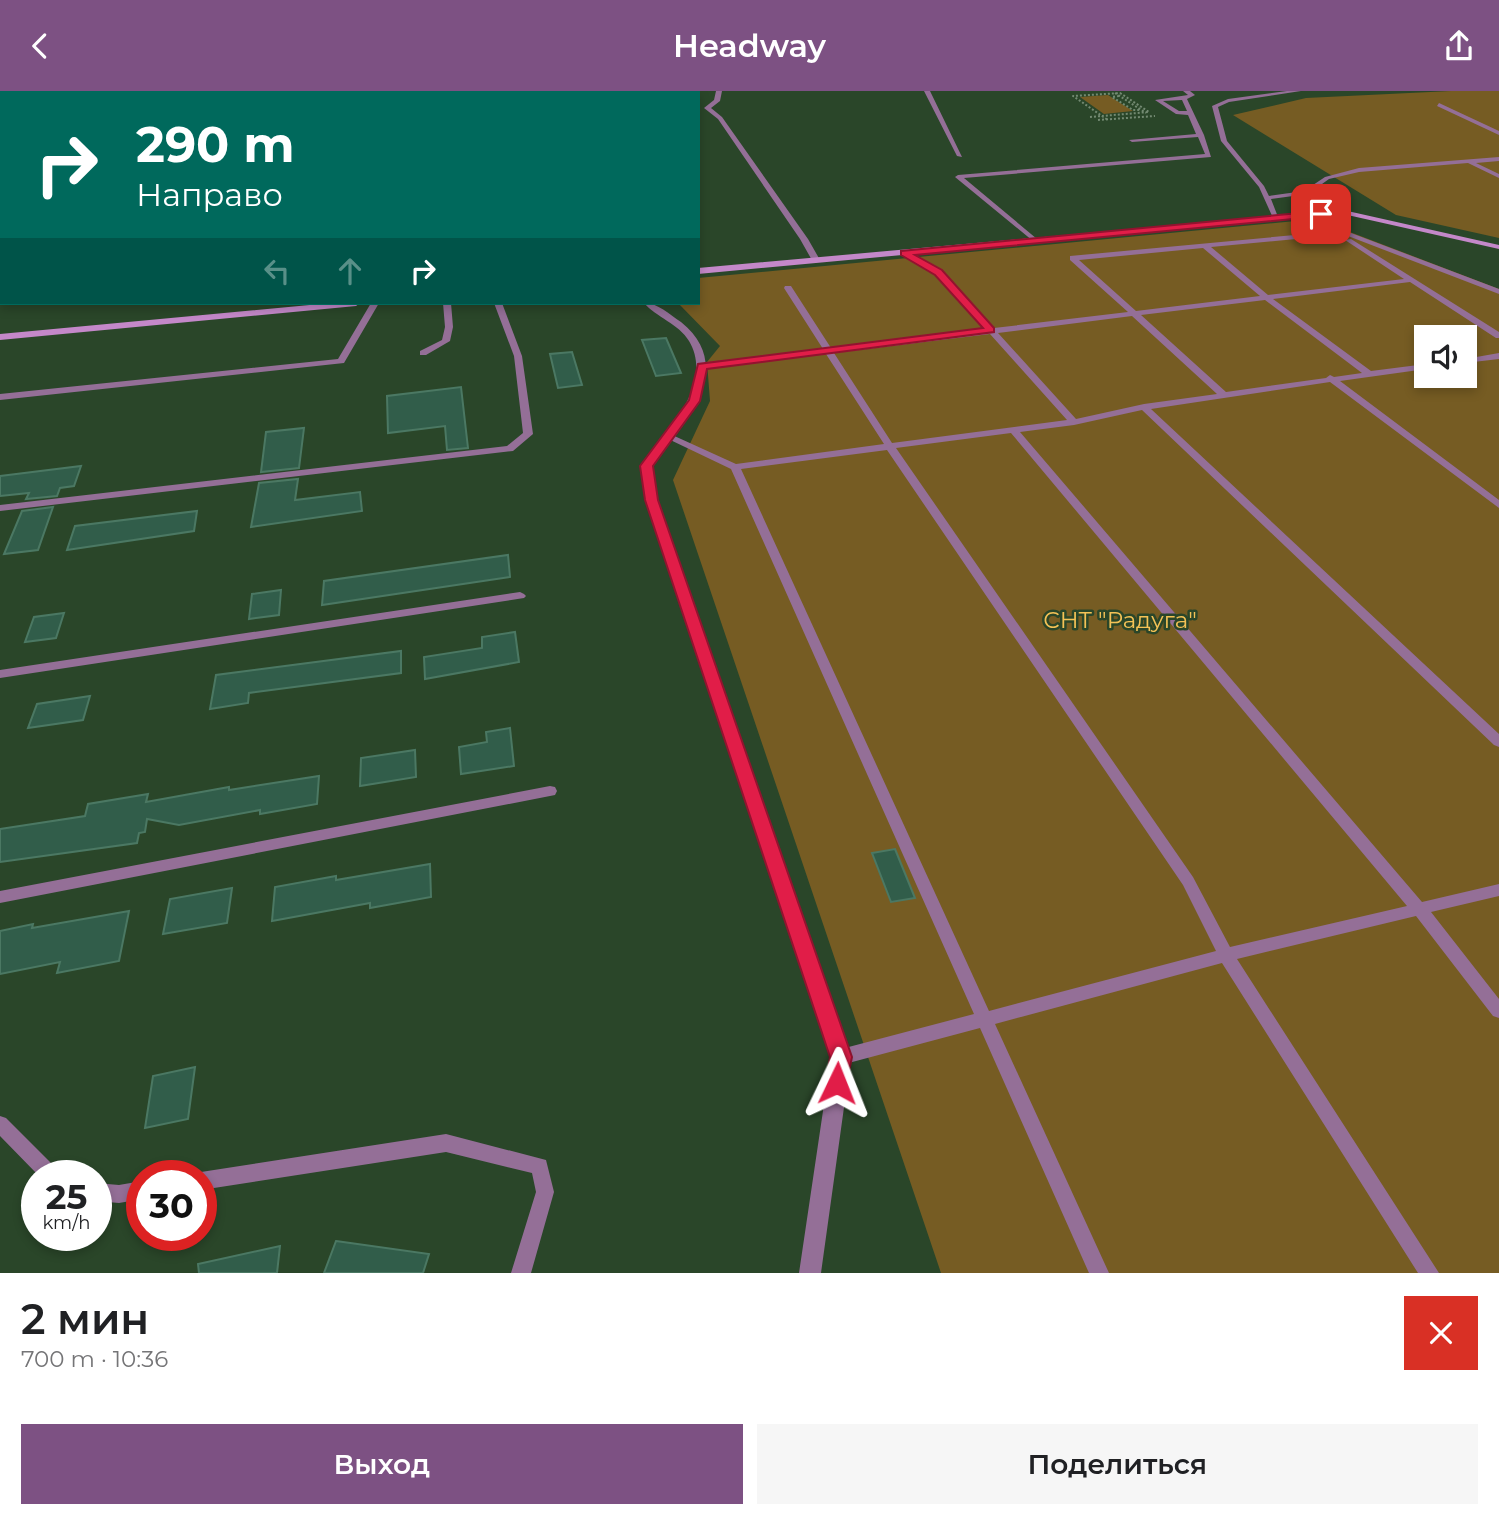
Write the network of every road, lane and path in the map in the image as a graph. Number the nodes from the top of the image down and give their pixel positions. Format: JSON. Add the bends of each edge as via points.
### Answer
{"nodes":[{"id":1,"x":719,"y":91,"type":"edge"},
{"id":2,"x":927,"y":91,"type":"edge"},
{"id":3,"x":1298,"y":91,"type":"edge"},
{"id":4,"x":1114,"y":93,"type":"junction"},
{"id":5,"x":1185,"y":94,"type":"edge"},
{"id":6,"x":1119,"y":96,"type":"junction"},
{"id":7,"x":1439,"y":105,"type":"dead end"},
{"id":8,"x":707,"y":108,"type":"junction"},
{"id":9,"x":1140,"y":110,"type":"junction"},
{"id":10,"x":700,"y":111,"type":"edge"},
{"id":11,"x":1146,"y":113,"type":"junction"},
{"id":12,"x":1191,"y":113,"type":"junction"},
{"id":13,"x":1180,"y":114,"type":"junction"},
{"id":14,"x":1103,"y":116,"type":"junction"},
{"id":15,"x":1090,"y":117,"type":"dead end"},
{"id":16,"x":1151,"y":117,"type":"junction"},
{"id":17,"x":1098,"y":120,"type":"dead end"},
{"id":18,"x":1108,"y":120,"type":"junction"},
{"id":19,"x":1499,"y":133,"type":"edge"},
{"id":20,"x":1201,"y":135,"type":"junction"},
{"id":21,"x":1132,"y":141,"type":"dead end"},
{"id":22,"x":960,"y":156,"type":"dead end"},
{"id":23,"x":1499,"y":159,"type":"edge"},
{"id":24,"x":1467,"y":161,"type":"junction"},
{"id":25,"x":1499,"y":176,"type":"edge"},
{"id":26,"x":1267,"y":198,"type":"junction"},
{"id":27,"x":1275,"y":217,"type":"junction"},
{"id":28,"x":1338,"y":233,"type":"junction"},
{"id":29,"x":1035,"y":240,"type":"junction"},
{"id":30,"x":1489,"y":244,"type":"joint"},
{"id":31,"x":1204,"y":245,"type":"junction"},
{"id":32,"x":1499,"y":245,"type":"edge"},
{"id":33,"x":905,"y":253,"type":"junction"},
{"id":34,"x":816,"y":260,"type":"junction"},
{"id":35,"x":700,"y":271,"type":"edge"},
{"id":36,"x":1412,"y":280,"type":"junction"},
{"id":37,"x":788,"y":288,"type":"dead end"},
{"id":38,"x":1499,"y":292,"type":"edge"},
{"id":39,"x":1267,"y":297,"type":"junction"},
{"id":40,"x":333,"y":305,"type":"edge"},
{"id":41,"x":374,"y":305,"type":"edge"},
{"id":42,"x":447,"y":305,"type":"edge"},
{"id":43,"x":499,"y":305,"type":"edge"},
{"id":44,"x":650,"y":305,"type":"edge"},
{"id":45,"x":1133,"y":312,"type":"junction"},
{"id":46,"x":991,"y":330,"type":"junction"},
{"id":47,"x":1499,"y":335,"type":"edge"},
{"id":48,"x":0,"y":337,"type":"edge"},
{"id":49,"x":827,"y":352,"type":"junction"},
{"id":50,"x":423,"y":353,"type":"dead end"},
{"id":51,"x":1499,"y":356,"type":"edge"},
{"id":52,"x":1485,"y":358,"type":"junction"},
{"id":53,"x":1477,"y":359,"type":"edge"},
{"id":54,"x":702,"y":366,"type":"junction"},
{"id":55,"x":1414,"y":367,"type":"edge"},
{"id":56,"x":1499,"y":367,"type":"edge"},
{"id":57,"x":1368,"y":373,"type":"junction"},
{"id":58,"x":1330,"y":378,"type":"junction"},
{"id":59,"x":1225,"y":396,"type":"junction"},
{"id":60,"x":0,"y":397,"type":"edge"},
{"id":61,"x":1144,"y":407,"type":"junction"},
{"id":62,"x":1074,"y":422,"type":"junction"},
{"id":63,"x":1013,"y":430,"type":"junction"},
{"id":64,"x":667,"y":436,"type":"junction"},
{"id":65,"x":890,"y":447,"type":"junction"},
{"id":66,"x":735,"y":467,"type":"junction"},
{"id":67,"x":1499,"y":505,"type":"edge"},
{"id":68,"x":0,"y":508,"type":"edge"},
{"id":69,"x":520,"y":596,"type":"dead end"},
{"id":70,"x":0,"y":674,"type":"edge"},
{"id":71,"x":1499,"y":742,"type":"edge"},
{"id":72,"x":550,"y":791,"type":"dead end"},
{"id":73,"x":1499,"y":890,"type":"edge"},
{"id":74,"x":0,"y":897,"type":"edge"},
{"id":75,"x":1420,"y":910,"type":"junction"},
{"id":76,"x":1226,"y":955,"type":"junction"},
{"id":77,"x":1499,"y":1011,"type":"edge"},
{"id":78,"x":986,"y":1019,"type":"junction"},
{"id":79,"x":841,"y":1057,"type":"junction"},
{"id":80,"x":0,"y":1124,"type":"edge"},
{"id":81,"x":36,"y":1160,"type":"edge"},
{"id":82,"x":217,"y":1179,"type":"edge"},
{"id":83,"x":521,"y":1273,"type":"edge"},
{"id":84,"x":810,"y":1273,"type":"edge"},
{"id":85,"x":1099,"y":1273,"type":"edge"},
{"id":86,"x":1429,"y":1273,"type":"edge"}],
"edges":[{"from":1,"to":8,"type":"lane","via":[[717,101]]},
{"from":2,"to":22,"type":"lane"},
{"from":3,"to":26,"type":"lane","via":[[1215,106],[1224,141]]},
{"from":4,"to":6,"type":"path"},
{"from":4,"to":11,"type":"path","via":[[1149,111]]},
{"from":4,"to":14,"type":"path","via":[[1073,96]]},
{"from":5,"to":12,"type":"lane"},
{"from":5,"to":13,"type":"lane","via":[[1158,100]]},
{"from":6,"to":9,"type":"path"},
{"from":6,"to":9,"type":"path","via":[[1112,97]]},
{"from":7,"to":19,"type":"lane"},
{"from":8,"to":10,"type":"lane"},
{"from":8,"to":34,"type":"lane","via":[[727,129]]},
{"from":9,"to":11,"type":"path"},
{"from":11,"to":14,"type":"path"},
{"from":11,"to":16,"type":"path"},
{"from":12,"to":13,"type":"lane"},
{"from":12,"to":20,"type":"lane"},
{"from":13,"to":16,"type":"path"},
{"from":14,"to":15,"type":"path"},
{"from":14,"to":18,"type":"path"},
{"from":16,"to":18,"type":"path"},
{"from":17,"to":18,"type":"path"},
{"from":20,"to":21,"type":"lane"},
{"from":20,"to":29,"type":"lane","via":[[1209,156],[958,177]]},
{"from":23,"to":24,"type":"lane"},
{"from":24,"to":25,"type":"lane"},
{"from":24,"to":26,"type":"lane","via":[[1359,170],[1327,178],[1306,193]]},
{"from":26,"to":27,"type":"lane"},
{"from":27,"to":29,"type":"main road"},
{"from":27,"to":30,"type":"main road","via":[[1343,212]]},
{"from":28,"to":31,"type":"lane"},
{"from":28,"to":36,"type":"lane"},
{"from":28,"to":38,"type":"lane","via":[[1373,242]]},
{"from":29,"to":33,"type":"main road"},
{"from":30,"to":32,"type":"street"},
{"from":31,"to":39,"type":"lane"},
{"from":31,"to":45,"type":"lane","via":[[1073,258]]},
{"from":33,"to":34,"type":"main road"},
{"from":33,"to":46,"type":"lane","via":[[939,272]]},
{"from":34,"to":35,"type":"main road"},
{"from":36,"to":39,"type":"lane"},
{"from":36,"to":47,"type":"lane"},
{"from":37,"to":49,"type":"lane"},
{"from":39,"to":45,"type":"lane"},
{"from":39,"to":57,"type":"lane"},
{"from":40,"to":48,"type":"main road"},
{"from":41,"to":60,"type":"lane","via":[[341,361]]},
{"from":42,"to":50,"type":"lane","via":[[446,341]]},
{"from":43,"to":68,"type":"lane","via":[[518,356],[528,434],[510,449]]},
{"from":44,"to":54,"type":"street","via":[[694,341]]},
{"from":45,"to":46,"type":"lane"},
{"from":45,"to":59,"type":"lane"},
{"from":46,"to":49,"type":"lane"},
{"from":46,"to":62,"type":"lane"},
{"from":49,"to":54,"type":"lane"},
{"from":49,"to":65,"type":"lane"},
{"from":51,"to":52,"type":"lane"},
{"from":52,"to":53,"type":"lane"},
{"from":52,"to":56,"type":"lane"},
{"from":54,"to":64,"type":"street","via":[[695,401]]},
{"from":55,"to":57,"type":"lane"},
{"from":57,"to":58,"type":"lane"},
{"from":58,"to":59,"type":"lane"},
{"from":58,"to":67,"type":"lane"},
{"from":59,"to":61,"type":"lane"},
{"from":61,"to":62,"type":"lane"},
{"from":61,"to":71,"type":"lane"},
{"from":62,"to":63,"type":"lane"},
{"from":63,"to":65,"type":"lane"},
{"from":63,"to":75,"type":"lane"},
{"from":64,"to":66,"type":"lane"},
{"from":64,"to":79,"type":"street","via":[[647,466],[652,500]]},
{"from":65,"to":66,"type":"lane"},
{"from":65,"to":76,"type":"lane","via":[[1188,881]]},
{"from":66,"to":78,"type":"lane"},
{"from":69,"to":70,"type":"lane"},
{"from":72,"to":74,"type":"lane"},
{"from":73,"to":75,"type":"lane"},
{"from":75,"to":76,"type":"lane"},
{"from":75,"to":77,"type":"lane"},
{"from":76,"to":78,"type":"lane"},
{"from":76,"to":86,"type":"lane"},
{"from":78,"to":79,"type":"lane"},
{"from":78,"to":85,"type":"lane"},
{"from":79,"to":84,"type":"street"},
{"from":80,"to":81,"type":"lane"},
{"from":82,"to":83,"type":"lane","via":[[446,1143],[540,1166],[545,1192]]}]}
